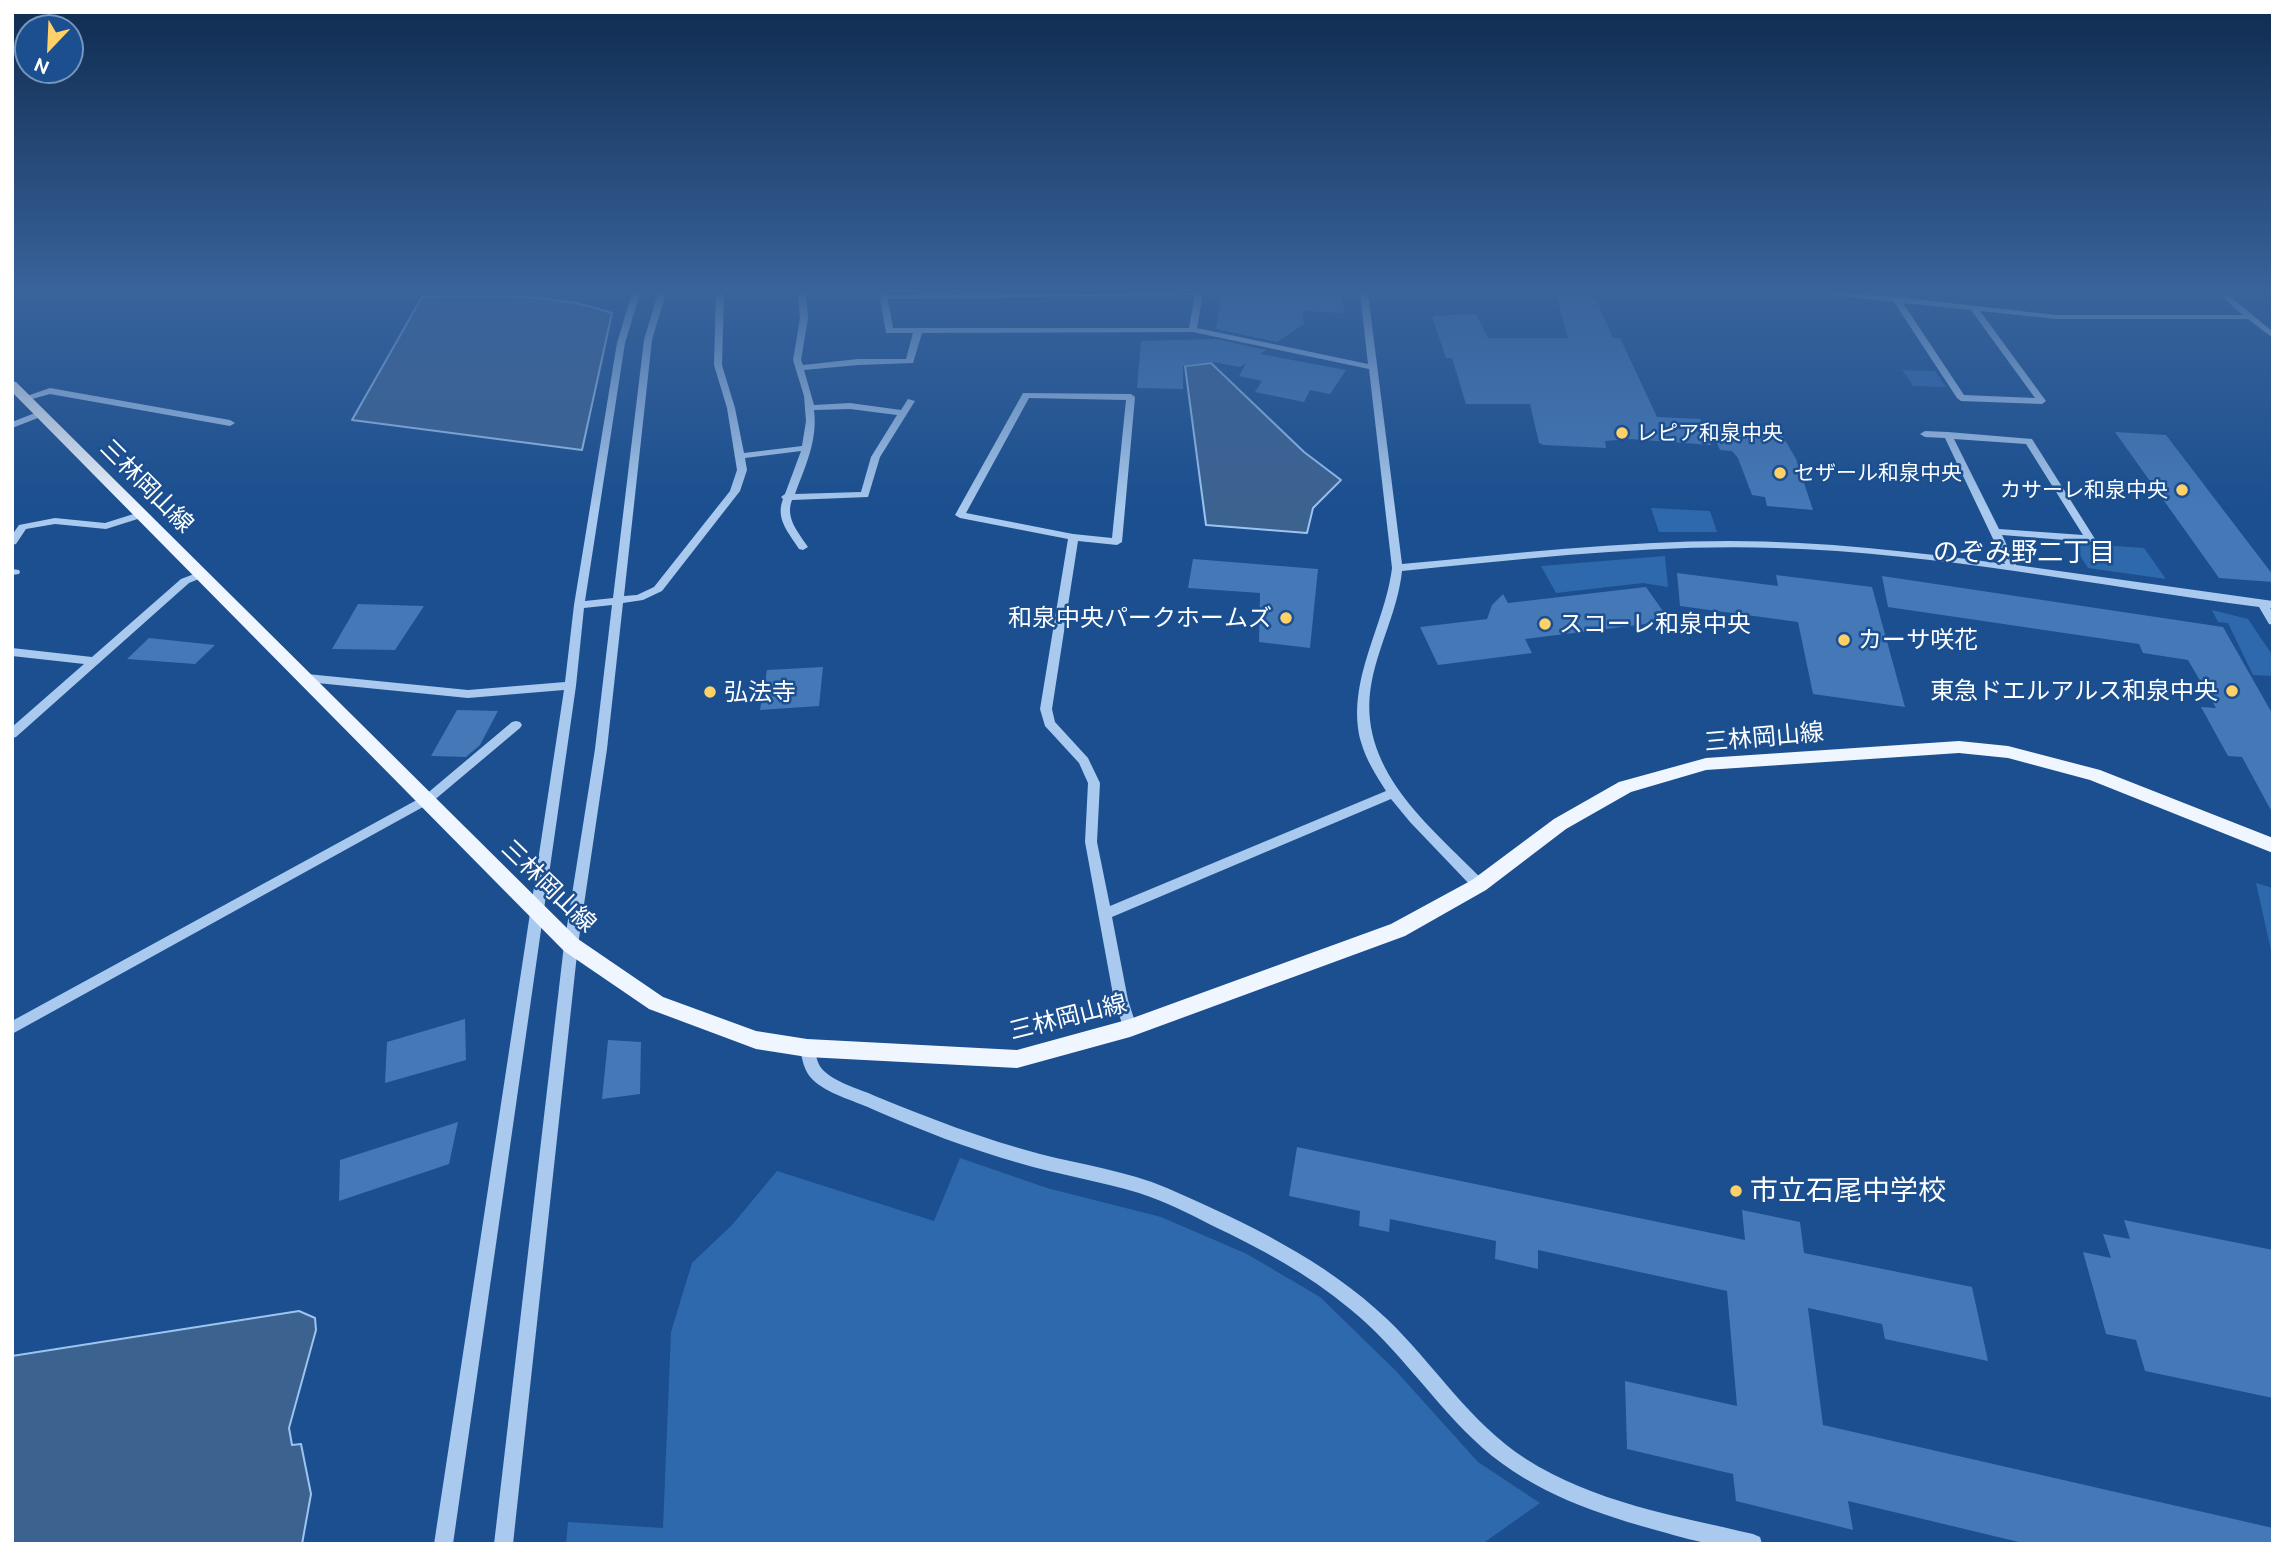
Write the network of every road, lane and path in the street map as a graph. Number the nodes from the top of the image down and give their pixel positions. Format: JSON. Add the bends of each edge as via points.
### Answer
{"nodes":[{"id":1,"x":617,"y":366,"type":"edge"},
{"id":2,"x":645,"y":366,"type":"edge"},
{"id":3,"x":718,"y":366,"type":"edge"},
{"id":4,"x":822,"y":366,"type":"edge"},
{"id":5,"x":1364,"y":366,"type":"edge"},
{"id":6,"x":1939,"y":366,"type":"edge"},
{"id":7,"x":2016,"y":366,"type":"edge"},
{"id":8,"x":1371,"y":367,"type":"joint"},
{"id":9,"x":799,"y":368,"type":"joint"},
{"id":10,"x":16,"y":390,"type":"edge"},
{"id":11,"x":911,"y":401,"type":"dead end"},
{"id":12,"x":810,"y":408,"type":"junction"},
{"id":13,"x":903,"y":413,"type":"junction"},
{"id":14,"x":40,"y":414,"type":"junction"},
{"id":15,"x":230,"y":423,"type":"dead end"},
{"id":16,"x":12,"y":425,"type":"edge"},
{"id":17,"x":1925,"y":434,"type":"dead end"},
{"id":18,"x":1948,"y":435,"type":"junction"},
{"id":19,"x":806,"y":448,"type":"junction"},
{"id":20,"x":740,"y":456,"type":"junction"},
{"id":21,"x":786,"y":497,"type":"junction"},
{"id":22,"x":140,"y":515,"type":"junction"},
{"id":23,"x":1997,"y":531,"type":"junction"},
{"id":24,"x":1073,"y":537,"type":"junction"},
{"id":25,"x":12,"y":542,"type":"edge"},
{"id":26,"x":803,"y":547,"type":"dead end"},
{"id":27,"x":1397,"y":568,"type":"junction"},
{"id":28,"x":2013,"y":569,"type":"junction"},
{"id":29,"x":202,"y":574,"type":"junction"},
{"id":30,"x":616,"y":601,"type":"junction"},
{"id":31,"x":2267,"y":604,"type":"edge"},
{"id":32,"x":579,"y":605,"type":"junction"},
{"id":33,"x":2273,"y":621,"type":"edge"},
{"id":34,"x":12,"y":652,"type":"edge"},
{"id":35,"x":93,"y":661,"type":"junction"},
{"id":36,"x":307,"y":678,"type":"junction"},
{"id":37,"x":570,"y":686,"type":"junction"},
{"id":38,"x":516,"y":725,"type":"dead end"},
{"id":39,"x":12,"y":734,"type":"edge"},
{"id":40,"x":1392,"y":793,"type":"junction"},
{"id":41,"x":428,"y":799,"type":"junction"},
{"id":42,"x":2273,"y":846,"type":"edge"},
{"id":43,"x":1479,"y":885,"type":"junction"},
{"id":44,"x":537,"y":912,"type":"junction"},
{"id":45,"x":1105,"y":914,"type":"junction"},
{"id":46,"x":571,"y":945,"type":"junction"},
{"id":47,"x":12,"y":1028,"type":"edge"},
{"id":48,"x":1130,"y":1028,"type":"junction"},
{"id":49,"x":807,"y":1048,"type":"junction"},
{"id":50,"x":443,"y":1544,"type":"edge"},
{"id":51,"x":503,"y":1544,"type":"edge"},
{"id":52,"x":1753,"y":1544,"type":"edge"}],
"edges":[{"from":1,"to":32,"type":"street"},
{"from":2,"to":30,"type":"street"},
{"from":3,"to":20,"type":"street"},
{"from":4,"to":9,"type":"street"},
{"from":5,"to":8,"type":"street"},
{"from":6,"to":7,"type":"street","via":[[1961,398],[2042,401]]},
{"from":8,"to":27,"type":"street"},
{"from":9,"to":12,"type":"street"},
{"from":10,"to":14,"type":"main road","name":"三林岡山線"},
{"from":10,"to":15,"type":"street","via":[[50,391]]},
{"from":11,"to":13,"type":"street"},
{"from":12,"to":13,"type":"street","via":[[850,406]]},
{"from":12,"to":19,"type":"street"},
{"from":13,"to":21,"type":"street","via":[[873,458],[865,495]]},
{"from":14,"to":16,"type":"street"},
{"from":14,"to":22,"type":"main road","name":"三林岡山線"},
{"from":17,"to":18,"type":"street"},
{"from":18,"to":23,"type":"street"},
{"from":18,"to":23,"type":"street","via":[[2029,441],[2090,539]]},
{"from":19,"to":20,"type":"street"},
{"from":19,"to":21,"type":"street"},
{"from":20,"to":30,"type":"street","via":[[742,470],[736,491],[658,589],[648,596]]},
{"from":21,"to":26,"type":"street","via":[[787,523]]},
{"from":22,"to":25,"type":"street","via":[[106,526],[55,521],[23,527]]},
{"from":22,"to":29,"type":"main road","name":"三林岡山線"},
{"from":23,"to":28,"type":"street"},
{"from":24,"to":24,"type":"street","via":[[960,515],[1026,395],[1130,397],[1116,542]]},
{"from":24,"to":45,"type":"street","via":[[1046,709],[1049,723],[1084,761],[1094,783],[1091,842]]},
{"from":27,"to":28,"type":"street","via":[[1623,547],[1715,544],[1878,551]]},
{"from":27,"to":40,"type":"street","via":[[1362,703],[1363,732]]},
{"from":28,"to":31,"type":"street"},
{"from":29,"to":35,"type":"street","via":[[185,581]]},
{"from":29,"to":36,"type":"main road","name":"三林岡山線"},
{"from":30,"to":32,"type":"street"},
{"from":30,"to":46,"type":"street","via":[[601,749]]},
{"from":31,"to":33,"type":"street"},
{"from":32,"to":37,"type":"street"},
{"from":34,"to":35,"type":"street"},
{"from":35,"to":39,"type":"street"},
{"from":36,"to":37,"type":"street","via":[[468,694]]},
{"from":36,"to":41,"type":"main road","name":"三林岡山線"},
{"from":37,"to":44,"type":"street"},
{"from":38,"to":41,"type":"street"},
{"from":40,"to":43,"type":"street"},
{"from":40,"to":45,"type":"street"},
{"from":41,"to":44,"type":"main road","name":"三林岡山線"},
{"from":41,"to":47,"type":"street"},
{"from":42,"to":43,"type":"main road","name":"三林岡山線","via":[[2094,775],[2008,752],[1959,747],[1706,764],[1648,780],[1625,787],[1560,824]]},
{"from":43,"to":48,"type":"main road","name":"三林岡山線","via":[[1398,930]]},
{"from":44,"to":46,"type":"main road","name":"三林岡山線"},
{"from":44,"to":50,"type":"street"},
{"from":45,"to":48,"type":"street"},
{"from":46,"to":49,"type":"main road","name":"三林岡山線","via":[[656,1003],[756,1040]]},
{"from":46,"to":51,"type":"street"},
{"from":48,"to":49,"type":"main road","name":"三林岡山線","via":[[1017,1059]]},
{"from":49,"to":52,"type":"street","via":[[822,1079],[912,1119],[1041,1162],[1170,1196],[1268,1244],[1324,1276],[1380,1324],[1490,1442],[1519,1465],[1629,1514]]}]}
